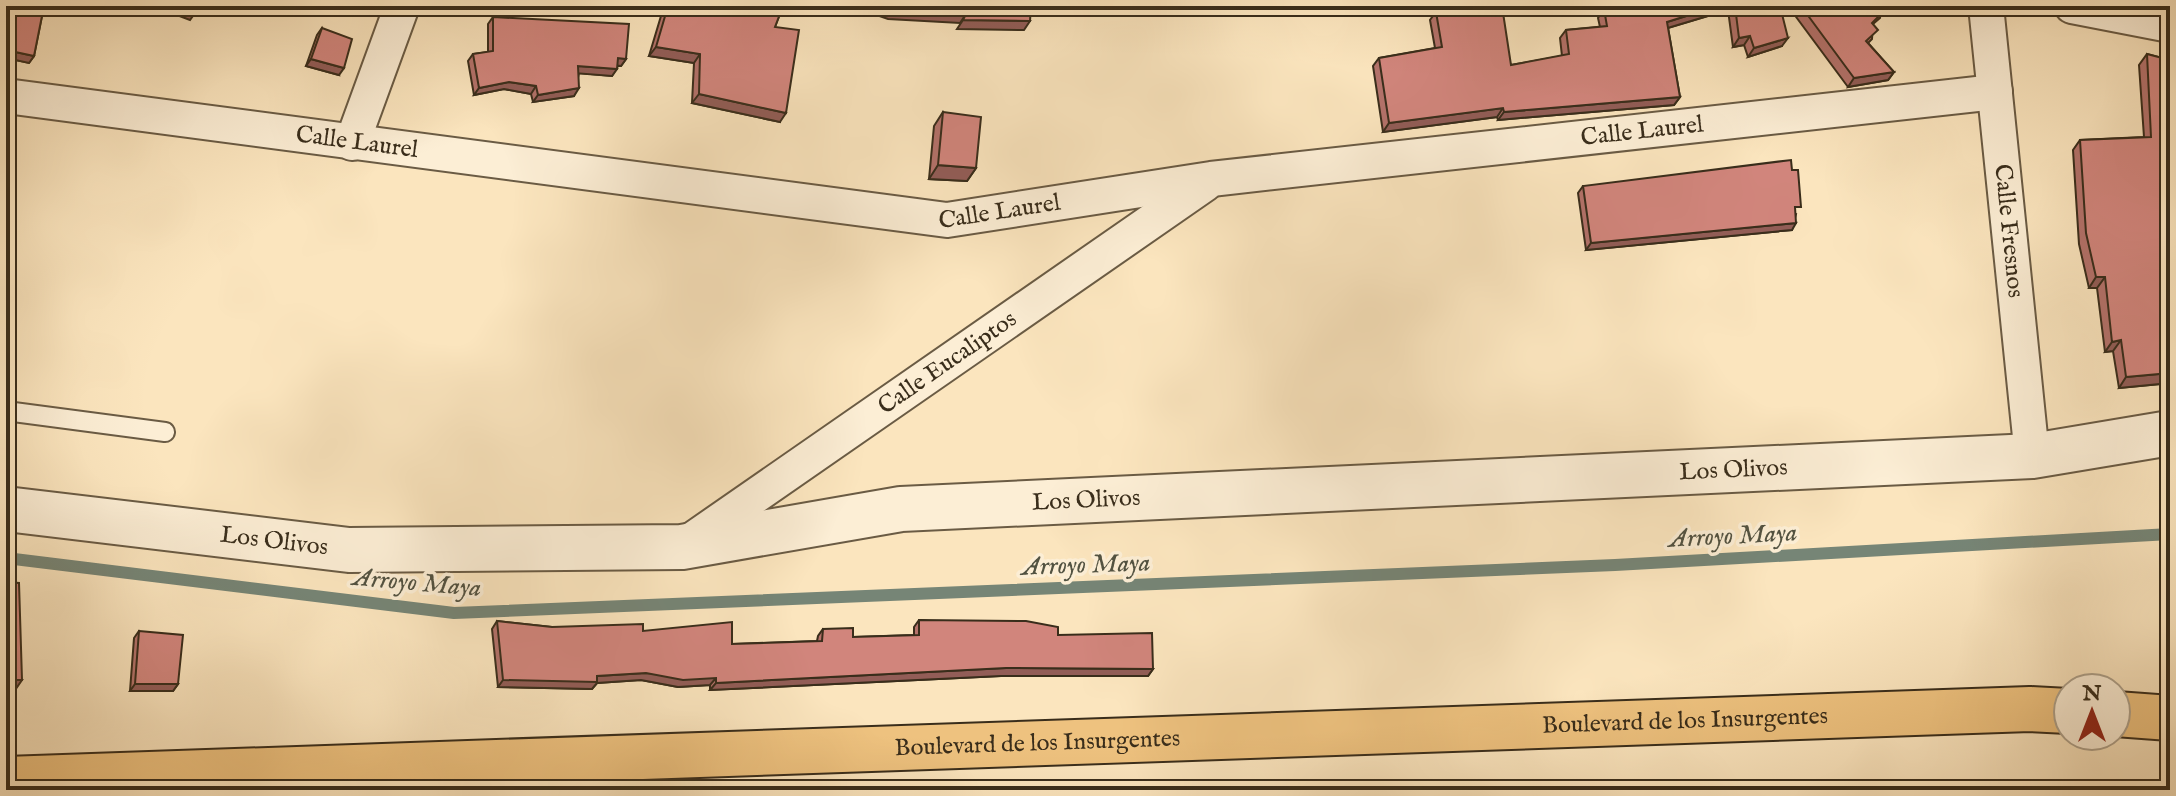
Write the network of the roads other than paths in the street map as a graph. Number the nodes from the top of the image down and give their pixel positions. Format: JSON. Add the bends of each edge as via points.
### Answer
{"nodes":[{"id":1,"x":402,"y":6,"type":"edge"},
{"id":2,"x":1986,"y":6,"type":"edge"},
{"id":3,"x":2072,"y":6,"type":"edge"},
{"id":4,"x":2170,"y":25,"type":"edge"},
{"id":5,"x":1995,"y":92,"type":"junction"},
{"id":6,"x":6,"y":96,"type":"edge"},
{"id":7,"x":352,"y":143,"type":"junction"},
{"id":8,"x":1211,"y":179,"type":"junction"},
{"id":9,"x":6,"y":411,"type":"edge"},
{"id":10,"x":165,"y":432,"type":"dead end"},
{"id":11,"x":2170,"y":433,"type":"edge"},
{"id":12,"x":2032,"y":456,"type":"junction"},
{"id":13,"x":6,"y":509,"type":"edge"},
{"id":14,"x":682,"y":547,"type":"junction"},
{"id":15,"x":2052,"y":711,"type":"edge"},
{"id":16,"x":2132,"y":715,"type":"edge"},
{"id":17,"x":2170,"y":718,"type":"edge"},
{"id":18,"x":6,"y":779,"type":"edge"}],
"edges":[{"from":1,"to":7,"type":"street"},
{"from":2,"to":5,"type":"street","name":"Calle Fresnos"},
{"from":3,"to":4,"type":"street"},
{"from":5,"to":8,"type":"street","name":"Calle Laurel"},
{"from":5,"to":12,"type":"street","name":"Calle Fresnos"},
{"from":6,"to":7,"type":"street","name":"Calle Laurel"},
{"from":7,"to":8,"type":"street","name":"Calle Laurel","via":[[947,220]]},
{"from":8,"to":14,"type":"street","name":"Calle Eucaliptos"},
{"from":9,"to":10,"type":"lane"},
{"from":11,"to":12,"type":"street","name":"Los Olivos"},
{"from":12,"to":14,"type":"street","name":"Los Olivos","via":[[901,509]]},
{"from":13,"to":14,"type":"street","name":"Los Olivos","via":[[349,550]]},
{"from":15,"to":18,"type":"highway","name":"Boulevard de los Insurgentes"},
{"from":16,"to":17,"type":"highway"}]}
